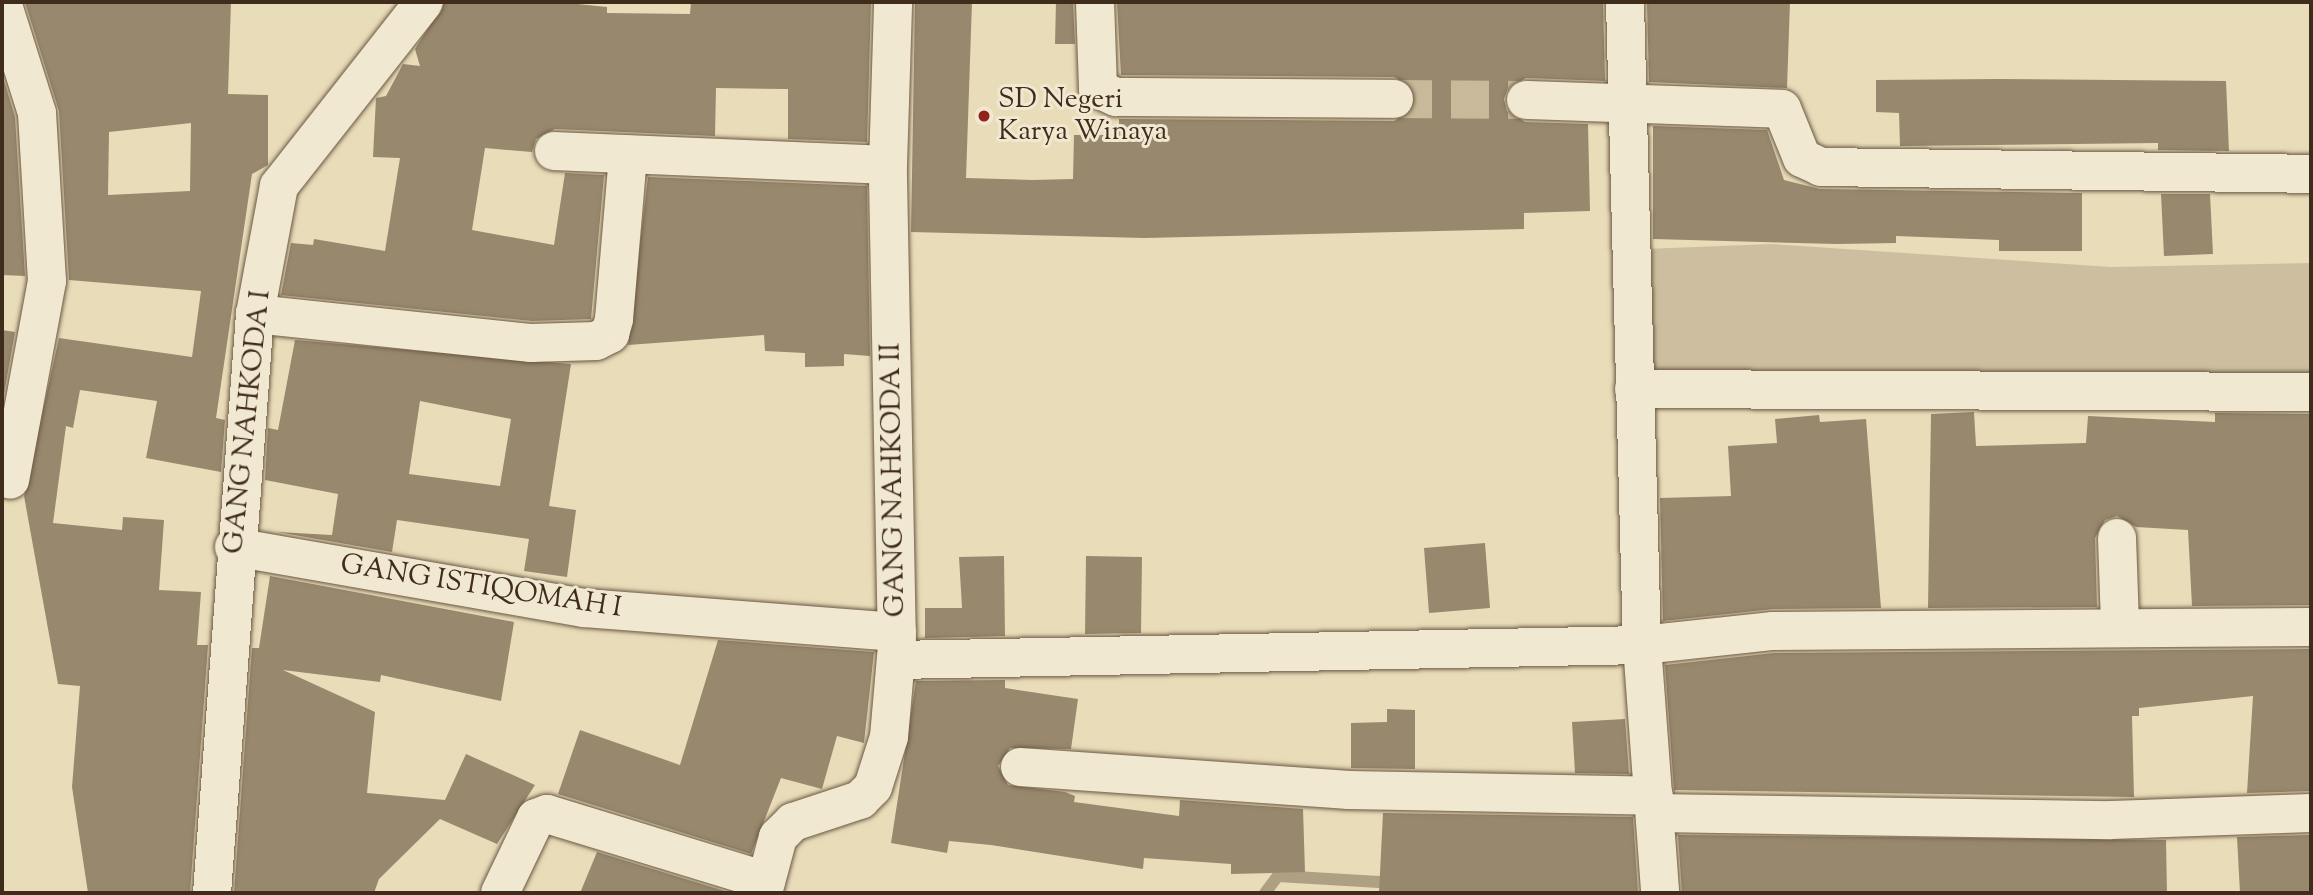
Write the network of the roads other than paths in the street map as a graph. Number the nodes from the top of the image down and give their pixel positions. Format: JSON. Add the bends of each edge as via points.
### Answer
{"nodes":[{"id":1,"x":2,"y":2,"type":"edge"},
{"id":2,"x":424,"y":2,"type":"edge"},
{"id":3,"x":893,"y":2,"type":"edge"},
{"id":4,"x":1095,"y":2,"type":"edge"},
{"id":5,"x":1625,"y":2,"type":"edge"},
{"id":6,"x":1394,"y":99,"type":"tunnel mouth"},
{"id":7,"x":1527,"y":100,"type":"tunnel mouth"},
{"id":8,"x":1626,"y":101,"type":"junction"},
{"id":9,"x":554,"y":151,"type":"dead end"},
{"id":10,"x":628,"y":155,"type":"junction"},
{"id":11,"x":888,"y":165,"type":"junction"},
{"id":12,"x":2311,"y":174,"type":"edge"},
{"id":13,"x":255,"y":314,"type":"junction"},
{"id":14,"x":1634,"y":389,"type":"junction"},
{"id":15,"x":2311,"y":392,"type":"edge"},
{"id":16,"x":10,"y":480,"type":"dead end"},
{"id":17,"x":2117,"y":538,"type":"dead end"},
{"id":18,"x":234,"y":547,"type":"junction"},
{"id":19,"x":2120,"y":626,"type":"junction"},
{"id":20,"x":2311,"y":627,"type":"edge"},
{"id":21,"x":1642,"y":645,"type":"junction"},
{"id":22,"x":896,"y":646,"type":"junction"},
{"id":23,"x":1020,"y":767,"type":"dead end"},
{"id":24,"x":1655,"y":804,"type":"junction"},
{"id":25,"x":2311,"y":813,"type":"edge"},
{"id":26,"x":765,"y":887,"type":"edge"},
{"id":27,"x":212,"y":893,"type":"edge"},
{"id":28,"x":500,"y":893,"type":"edge"},
{"id":29,"x":1660,"y":893,"type":"edge"}],
"edges":[{"from":1,"to":16,"type":"street","via":[[37,113],[47,281]]},
{"from":2,"to":13,"type":"street","name":"GANG NAHKODA I","via":[[279,186]]},
{"from":3,"to":11,"type":"street","name":"GANG NAHKODA II"},
{"from":4,"to":6,"type":"street","via":[[1098,89],[1116,97]]},
{"from":5,"to":8,"type":"street"},
{"from":7,"to":8,"type":"street"},
{"from":8,"to":12,"type":"street","via":[[1782,109],[1802,158],[1821,167]]},
{"from":8,"to":14,"type":"street"},
{"from":9,"to":10,"type":"street"},
{"from":10,"to":11,"type":"street"},
{"from":10,"to":13,"type":"street","via":[[614,319],[610,334],[596,341],[531,343]]},
{"from":11,"to":22,"type":"street","name":"GANG NAHKODA II"},
{"from":13,"to":18,"type":"street","name":"GANG NAHKODA I"},
{"from":14,"to":15,"type":"street"},
{"from":14,"to":21,"type":"street"},
{"from":17,"to":19,"type":"street"},
{"from":18,"to":22,"type":"street","name":"GANG ISTIQOMAH I","via":[[584,608]]},
{"from":18,"to":27,"type":"street","name":"GANG NAHKODA I"},
{"from":19,"to":20,"type":"street","name":"GANG ISTIQOMAH I"},
{"from":19,"to":21,"type":"street","name":"GANG ISTIQOMAH I","via":[[1899,634],[1773,631]]},
{"from":21,"to":22,"type":"street","name":"GANG ISTIQOMAH I"},
{"from":21,"to":24,"type":"street"},
{"from":22,"to":26,"type":"street","name":"GANG NAHKODA II","via":[[885,761],[873,787],[860,800],[793,822],[778,837]]},
{"from":23,"to":24,"type":"street","via":[[1349,790]]},
{"from":24,"to":25,"type":"street","via":[[2111,820]]},
{"from":24,"to":29,"type":"street"},
{"from":26,"to":28,"type":"street","via":[[547,814],[536,818]]}]}
